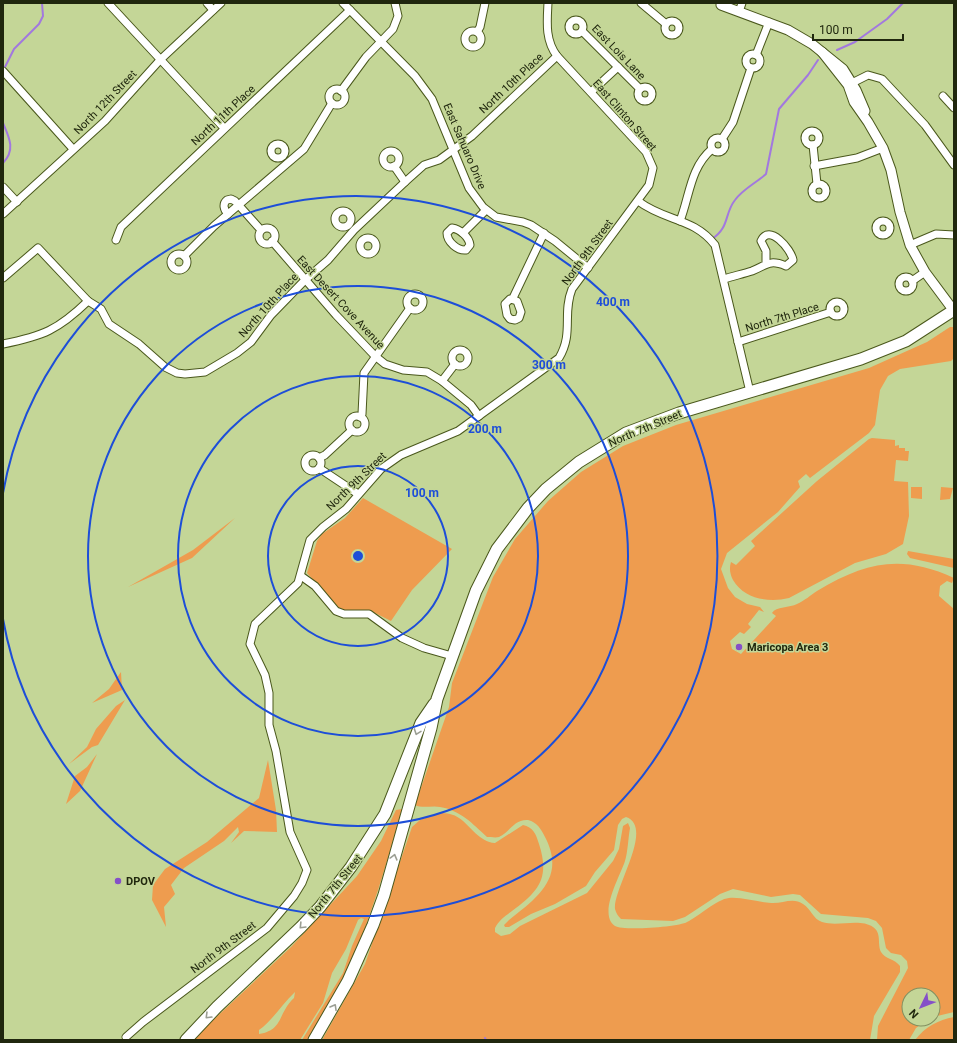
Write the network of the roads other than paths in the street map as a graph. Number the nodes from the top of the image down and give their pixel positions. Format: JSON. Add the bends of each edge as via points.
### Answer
{"nodes":[{"id":1,"x":108,"y":3,"type":"edge"},
{"id":2,"x":207,"y":3,"type":"edge"},
{"id":3,"x":221,"y":3,"type":"edge"},
{"id":4,"x":343,"y":3,"type":"edge"},
{"id":5,"x":395,"y":3,"type":"edge"},
{"id":6,"x":485,"y":3,"type":"edge"},
{"id":7,"x":548,"y":3,"type":"edge"},
{"id":8,"x":641,"y":3,"type":"edge"},
{"id":9,"x":721,"y":5,"type":"edge"},
{"id":10,"x":741,"y":7,"type":"edge"},
{"id":11,"x":213,"y":10,"type":"junction"},
{"id":12,"x":350,"y":10,"type":"junction"},
{"id":13,"x":769,"y":22,"type":"junction"},
{"id":14,"x":666,"y":24,"type":"dead end"},
{"id":15,"x":582,"y":31,"type":"dead end"},
{"id":16,"x":477,"y":32,"type":"dead end"},
{"id":17,"x":380,"y":42,"type":"junction"},
{"id":18,"x":557,"y":56,"type":"junction"},
{"id":19,"x":160,"y":60,"type":"junction"},
{"id":20,"x":618,"y":67,"type":"junction"},
{"id":21,"x":3,"y":71,"type":"edge"},
{"id":22,"x":850,"y":84,"type":"junction"},
{"id":23,"x":640,"y":89,"type":"dead end"},
{"id":24,"x":341,"y":91,"type":"junction"},
{"id":25,"x":591,"y":92,"type":"junction"},
{"id":26,"x":943,"y":96,"type":"dead end"},
{"id":27,"x":332,"y":103,"type":"junction"},
{"id":28,"x":954,"y":108,"type":"edge"},
{"id":29,"x":224,"y":128,"type":"junction"},
{"id":30,"x":813,"y":145,"type":"dead end"},
{"id":31,"x":883,"y":148,"type":"junction"},
{"id":32,"x":73,"y":149,"type":"junction"},
{"id":33,"x":454,"y":150,"type":"junction"},
{"id":34,"x":283,"y":156,"type":"dead end"},
{"id":35,"x":290,"y":162,"type":"junction"},
{"id":36,"x":954,"y":165,"type":"edge"},
{"id":37,"x":394,"y":166,"type":"dead end"},
{"id":38,"x":814,"y":166,"type":"junction"},
{"id":39,"x":405,"y":182,"type":"junction"},
{"id":40,"x":818,"y":184,"type":"dead end"},
{"id":41,"x":3,"y":187,"type":"edge"},
{"id":42,"x":638,"y":201,"type":"junction"},
{"id":43,"x":17,"y":202,"type":"junction"},
{"id":44,"x":239,"y":205,"type":"junction"},
{"id":45,"x":486,"y":210,"type":"junction"},
{"id":46,"x":3,"y":214,"type":"edge"},
{"id":47,"x":228,"y":214,"type":"junction"},
{"id":48,"x":902,"y":220,"type":"junction"},
{"id":49,"x":680,"y":221,"type":"junction"},
{"id":50,"x":348,"y":224,"type":"dead end"},
{"id":51,"x":889,"y":225,"type":"dead end"},
{"id":52,"x":261,"y":230,"type":"junction"},
{"id":53,"x":354,"y":230,"type":"junction"},
{"id":54,"x":462,"y":233,"type":"dead end"},
{"id":55,"x":544,"y":233,"type":"junction"},
{"id":56,"x":954,"y":235,"type":"edge"},
{"id":57,"x":116,"y":240,"type":"dead end"},
{"id":58,"x":363,"y":240,"type":"dead end"},
{"id":59,"x":272,"y":241,"type":"junction"},
{"id":60,"x":910,"y":245,"type":"junction"},
{"id":61,"x":184,"y":256,"type":"dead end"},
{"id":62,"x":766,"y":263,"type":"junction"},
{"id":63,"x":588,"y":268,"type":"junction"},
{"id":64,"x":925,"y":272,"type":"junction"},
{"id":65,"x":3,"y":278,"type":"edge"},
{"id":66,"x":724,"y":279,"type":"junction"},
{"id":67,"x":305,"y":280,"type":"junction"},
{"id":68,"x":912,"y":281,"type":"dead end"},
{"id":69,"x":513,"y":298,"type":"dead end"},
{"id":70,"x":88,"y":301,"type":"junction"},
{"id":71,"x":410,"y":308,"type":"dead end"},
{"id":72,"x":954,"y":310,"type":"edge"},
{"id":73,"x":831,"y":312,"type":"dead end"},
{"id":74,"x":738,"y":342,"type":"junction"},
{"id":75,"x":3,"y":344,"type":"edge"},
{"id":76,"x":375,"y":356,"type":"junction"},
{"id":77,"x":455,"y":364,"type":"dead end"},
{"id":78,"x":442,"y":381,"type":"junction"},
{"id":79,"x":750,"y":392,"type":"junction"},
{"id":80,"x":479,"y":416,"type":"junction"},
{"id":81,"x":360,"y":417,"type":"junction"},
{"id":82,"x":352,"y":430,"type":"junction"},
{"id":83,"x":319,"y":458,"type":"junction"},
{"id":84,"x":319,"y":468,"type":"junction"},
{"id":85,"x":358,"y":494,"type":"junction"},
{"id":86,"x":301,"y":576,"type":"junction"},
{"id":87,"x":452,"y":656,"type":"junction"},
{"id":88,"x":437,"y":699,"type":"junction"},
{"id":89,"x":126,"y":1037,"type":"dead end"},
{"id":90,"x":186,"y":1040,"type":"edge"},
{"id":91,"x":314,"y":1040,"type":"edge"}],
"edges":[{"from":1,"to":19,"type":"street"},
{"from":2,"to":11,"type":"street"},
{"from":3,"to":11,"type":"street","name":"North 12th Street"},
{"from":4,"to":12,"type":"street","name":"East Sahuaro Drive"},
{"from":5,"to":17,"type":"street","via":[[398,16],[393,29]]},
{"from":6,"to":16,"type":"street"},
{"from":7,"to":18,"type":"street","name":"East Clinton Street","via":[[548,39]]},
{"from":8,"to":14,"type":"street"},
{"from":9,"to":10,"type":"street"},
{"from":10,"to":13,"type":"street"},
{"from":11,"to":19,"type":"street","name":"North 12th Street"},
{"from":12,"to":17,"type":"street","name":"East Sahuaro Drive"},
{"from":12,"to":29,"type":"street","name":"North 11th Place"},
{"from":13,"to":22,"type":"street","via":[[798,35],[822,52],[843,69]]},
{"from":13,"to":49,"type":"street","via":[[756,55],[760,59],[760,64],[751,68],[733,122],[722,139],[713,140],[712,149],[698,164]]},
{"from":15,"to":20,"type":"street","name":"East Lois Lane"},
{"from":17,"to":24,"type":"street"},
{"from":17,"to":33,"type":"street","name":"East Sahuaro Drive","via":[[415,76],[432,99]]},
{"from":18,"to":25,"type":"street","name":"East Clinton Street"},
{"from":18,"to":33,"type":"street","name":"North 10th Place"},
{"from":19,"to":29,"type":"street"},
{"from":19,"to":32,"type":"street","name":"North 12th Street","via":[[105,121]]},
{"from":20,"to":23,"type":"street","name":"East Lois Lane"},
{"from":20,"to":25,"type":"street"},
{"from":21,"to":32,"type":"street"},
{"from":22,"to":31,"type":"street"},
{"from":22,"to":36,"type":"street","via":[[868,75],[882,79],[921,120]]},
{"from":24,"to":27,"type":"street","via":[[330,92],[329,100]]},
{"from":24,"to":27,"type":"street","via":[[344,94],[343,101],[337,105]]},
{"from":25,"to":42,"type":"street","name":"East Clinton Street","via":[[646,152],[651,162],[653,168],[649,185]]},
{"from":26,"to":28,"type":"street"},
{"from":27,"to":35,"type":"street","via":[[304,149]]},
{"from":29,"to":57,"type":"street","name":"North 11th Place","via":[[121,227]]},
{"from":30,"to":38,"type":"street"},
{"from":31,"to":38,"type":"street","via":[[857,158]]},
{"from":31,"to":48,"type":"street","via":[[891,170]]},
{"from":32,"to":43,"type":"street","name":"North 12th Street"},
{"from":33,"to":39,"type":"street","name":"North 10th Place","via":[[439,160],[424,165]]},
{"from":33,"to":45,"type":"street","name":"East Sahuaro Drive","via":[[474,197]]},
{"from":34,"to":35,"type":"street"},
{"from":35,"to":44,"type":"street"},
{"from":37,"to":39,"type":"street"},
{"from":38,"to":40,"type":"street"},
{"from":39,"to":53,"type":"street","name":"North 10th Place"},
{"from":41,"to":43,"type":"street"},
{"from":42,"to":49,"type":"street","via":[[660,215]]},
{"from":42,"to":63,"type":"street","name":"North 9th Street"},
{"from":43,"to":46,"type":"street","name":"North 12th Street"},
{"from":44,"to":47,"type":"street"},
{"from":44,"to":47,"type":"street","via":[[233,200],[227,200],[224,208]]},
{"from":44,"to":52,"type":"street","name":"East Desert Cove Avenue"},
{"from":45,"to":54,"type":"street"},
{"from":45,"to":55,"type":"street","name":"East Sahuaro Drive","via":[[503,219],[523,222]]},
{"from":47,"to":61,"type":"street"},
{"from":48,"to":51,"type":"street"},
{"from":48,"to":60,"type":"street"},
{"from":49,"to":66,"type":"street","via":[[699,228],[715,245]]},
{"from":50,"to":53,"type":"street"},
{"from":52,"to":59,"type":"street","name":"East Desert Cove Avenue","via":[[259,235],[262,241]]},
{"from":52,"to":59,"type":"street","name":"East Desert Cove Avenue","via":[[267,228],[273,231]]},
{"from":53,"to":58,"type":"street"},
{"from":53,"to":67,"type":"street","name":"North 10th Place","via":[[328,260]]},
{"from":55,"to":63,"type":"street","name":"East Sahuaro Drive"},
{"from":55,"to":69,"type":"street"},
{"from":56,"to":60,"type":"street","via":[[936,234]]},
{"from":59,"to":67,"type":"street","name":"East Desert Cove Avenue"},
{"from":60,"to":64,"type":"street"},
{"from":62,"to":62,"type":"street","via":[[777,262],[786,266],[792,260],[791,253],[773,234],[763,236],[761,241],[766,251]]},
{"from":62,"to":66,"type":"street"},
{"from":63,"to":80,"type":"street","name":"North 9th Street","via":[[572,289],[568,300],[566,347],[559,358]]},
{"from":64,"to":68,"type":"street"},
{"from":64,"to":72,"type":"street"},
{"from":65,"to":70,"type":"street","via":[[38,248]]},
{"from":66,"to":74,"type":"street"},
{"from":67,"to":70,"type":"street","name":"North 10th Place","via":[[271,315],[251,342],[237,353],[205,372],[185,374],[165,367],[139,344],[109,324],[101,309]]},
{"from":67,"to":76,"type":"street","name":"East Desert Cove Avenue"},
{"from":70,"to":75,"type":"street","via":[[68,320],[52,330],[36,337]]},
{"from":71,"to":76,"type":"street"},
{"from":72,"to":79,"type":"main road","name":"North 7th Street","via":[[906,341],[884,350]]},
{"from":73,"to":74,"type":"street","name":"North 7th Place"},
{"from":74,"to":79,"type":"street"},
{"from":76,"to":78,"type":"street","name":"East Desert Cove Avenue","via":[[385,364],[403,370],[427,372]]},
{"from":76,"to":81,"type":"street","via":[[364,373]]},
{"from":77,"to":78,"type":"street"},
{"from":78,"to":80,"type":"street","name":"East Desert Cove Avenue","via":[[471,405]]},
{"from":79,"to":87,"type":"main road","name":"North 7th Street","via":[[680,413],[626,433],[584,458],[546,489],[514,525],[492,558],[476,591]]},
{"from":80,"to":85,"type":"street","name":"North 9th Street","via":[[458,431],[391,461]]},
{"from":81,"to":82,"type":"street","via":[[351,420]]},
{"from":81,"to":82,"type":"street","via":[[364,420],[364,428],[358,432]]},
{"from":82,"to":83,"type":"street"},
{"from":83,"to":84,"type":"street"},
{"from":83,"to":84,"type":"street","via":[[310,456],[305,462],[310,470]]},
{"from":84,"to":85,"type":"street"},
{"from":85,"to":86,"type":"street","name":"North 9th Street","via":[[346,509],[310,540]]},
{"from":86,"to":87,"type":"street","via":[[315,586],[336,611],[344,614],[368,614],[402,638]]},
{"from":86,"to":89,"type":"street","name":"North 9th Street","via":[[298,583],[255,624],[250,644],[265,675],[269,693],[269,725],[290,832],[307,870],[284,909],[267,928]]},
{"from":87,"to":88,"type":"main road","name":"North 7th Street"},
{"from":88,"to":90,"type":"main road","name":"North 7th Street","one_way":true,"via":[[421,723],[385,814],[351,867],[306,922],[216,1007]]},
{"from":91,"to":88,"type":"main road","name":"North 7th Street","one_way":true,"via":[[348,981],[384,895]]}]}
